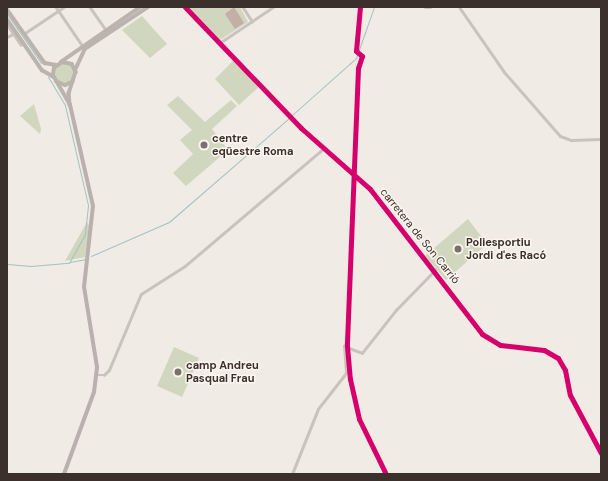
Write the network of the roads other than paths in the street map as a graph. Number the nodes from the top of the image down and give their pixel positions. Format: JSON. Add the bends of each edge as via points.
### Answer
{"nodes":[{"id":1,"x":56,"y":7,"type":"edge"},
{"id":2,"x":64,"y":7,"type":"edge"},
{"id":3,"x":90,"y":7,"type":"edge"},
{"id":4,"x":140,"y":7,"type":"edge"},
{"id":5,"x":148,"y":7,"type":"edge"},
{"id":6,"x":185,"y":7,"type":"edge"},
{"id":7,"x":243,"y":7,"type":"edge"},
{"id":8,"x":273,"y":7,"type":"edge"},
{"id":9,"x":425,"y":7,"type":"edge"},
{"id":10,"x":430,"y":7,"type":"edge"},
{"id":11,"x":459,"y":7,"type":"edge"},
{"id":12,"x":7,"y":9,"type":"edge"},
{"id":13,"x":59,"y":10,"type":"junction"},
{"id":14,"x":7,"y":19,"type":"edge"},
{"id":15,"x":252,"y":21,"type":"junction"},
{"id":16,"x":7,"y":24,"type":"edge"},
{"id":17,"x":106,"y":30,"type":"junction"},
{"id":18,"x":15,"y":33,"type":"junction"},
{"id":19,"x":24,"y":33,"type":"junction"},
{"id":20,"x":7,"y":37,"type":"edge"},
{"id":21,"x":221,"y":42,"type":"junction"},
{"id":22,"x":22,"y":45,"type":"dead end"},
{"id":23,"x":82,"y":46,"type":"junction"},
{"id":24,"x":60,"y":62,"type":"junction"},
{"id":25,"x":56,"y":66,"type":"junction"},
{"id":26,"x":75,"y":70,"type":"junction"},
{"id":27,"x":55,"y":79,"type":"junction"},
{"id":28,"x":73,"y":81,"type":"junction"},
{"id":29,"x":70,"y":105,"type":"junction"},
{"id":30,"x":601,"y":139,"type":"edge"},
{"id":31,"x":325,"y":147,"type":"junction"},
{"id":32,"x":435,"y":270,"type":"junction"},
{"id":33,"x":96,"y":376,"type":"junction"},
{"id":34,"x":601,"y":453,"type":"edge"},
{"id":35,"x":64,"y":474,"type":"edge"},
{"id":36,"x":292,"y":474,"type":"edge"}],
"edges":[{"from":1,"to":13,"type":"street"},
{"from":2,"to":13,"type":"street"},
{"from":3,"to":17,"type":"street"},
{"from":4,"to":17,"type":"main road"},
{"from":5,"to":26,"type":"main road","via":[[85,49]]},
{"from":6,"to":21,"type":"street","name":"carretera de Son Carrió"},
{"from":7,"to":15,"type":"street"},
{"from":8,"to":15,"type":"street"},
{"from":9,"to":10,"type":"street"},
{"from":11,"to":30,"type":"street","via":[[504,72],[560,136],[571,140]]},
{"from":12,"to":19,"type":"main road"},
{"from":13,"to":19,"type":"street"},
{"from":13,"to":23,"type":"street"},
{"from":14,"to":18,"type":"main road"},
{"from":15,"to":21,"type":"street"},
{"from":16,"to":18,"type":"street"},
{"from":17,"to":23,"type":"main road"},
{"from":18,"to":20,"type":"street"},
{"from":18,"to":22,"type":"street"},
{"from":18,"to":27,"type":"main road","via":[[42,70]]},
{"from":19,"to":25,"type":"main road","via":[[45,63]]},
{"from":21,"to":31,"type":"street","name":"carretera de Son Carrió","via":[[297,124]]},
{"from":23,"to":24,"type":"main road"},
{"from":24,"to":25,"type":"main road"},
{"from":24,"to":26,"type":"main road","via":[[70,63]]},
{"from":25,"to":27,"type":"main road"},
{"from":26,"to":28,"type":"main road"},
{"from":27,"to":28,"type":"main road","via":[[63,85]]},
{"from":27,"to":29,"type":"main road"},
{"from":28,"to":29,"type":"main road"},
{"from":29,"to":33,"type":"main road","via":[[93,206],[84,288],[96,356]]},
{"from":31,"to":32,"type":"street","name":"carretera de Son Carrió","via":[[370,189]]},
{"from":31,"to":33,"type":"street","via":[[185,266],[141,294],[109,370],[104,375]]},
{"from":32,"to":34,"type":"street","name":"carretera de Son Carrió","via":[[486,337],[514,348],[544,350],[562,362],[570,395]]},
{"from":32,"to":36,"type":"street","via":[[396,310],[362,353],[344,346],[346,373],[318,409]]},
{"from":33,"to":35,"type":"main road","via":[[90,404]]}]}
